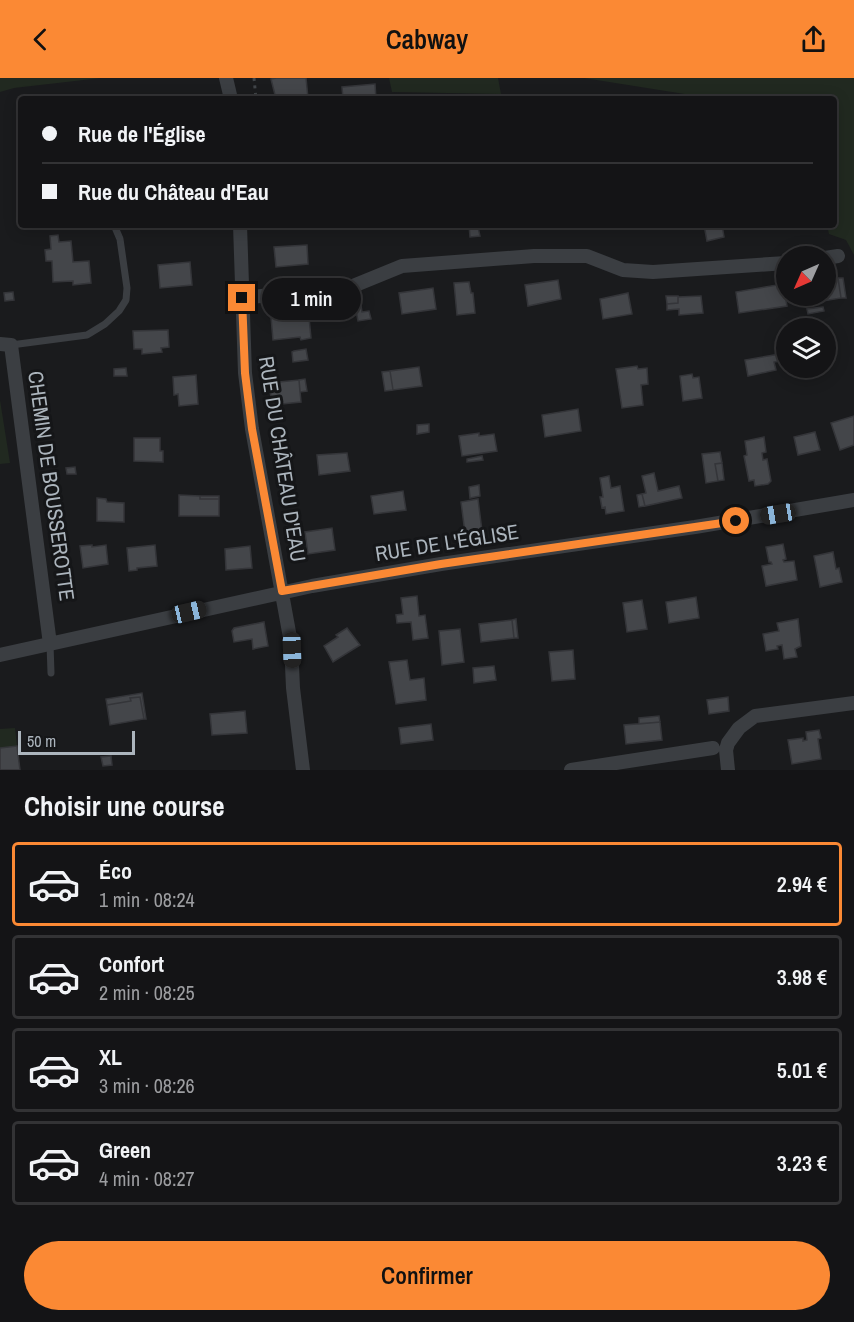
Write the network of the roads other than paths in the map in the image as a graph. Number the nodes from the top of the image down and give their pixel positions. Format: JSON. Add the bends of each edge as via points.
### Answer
{"nodes":[{"id":1,"x":226,"y":78,"type":"edge"},
{"id":2,"x":230,"y":96,"type":"edge"},
{"id":3,"x":115,"y":228,"type":"edge"},
{"id":4,"x":240,"y":228,"type":"edge"},
{"id":5,"x":776,"y":264,"type":"edge"},
{"id":6,"x":242,"y":298,"type":"junction"},
{"id":7,"x":5,"y":345,"type":"edge"},
{"id":8,"x":854,"y":500,"type":"edge"},
{"id":9,"x":282,"y":591,"type":"junction"},
{"id":10,"x":50,"y":644,"type":"junction"},
{"id":11,"x":0,"y":655,"type":"edge"},
{"id":12,"x":51,"y":673,"type":"dead end"},
{"id":13,"x":854,"y":703,"type":"edge"},
{"id":14,"x":720,"y":749,"type":"junction"},
{"id":15,"x":303,"y":770,"type":"edge"},
{"id":16,"x":571,"y":770,"type":"edge"},
{"id":17,"x":728,"y":770,"type":"edge"}],
"edges":[{"from":1,"to":2,"type":"street"},
{"from":3,"to":7,"type":"lane","via":[[127,288],[119,311],[87,335]]},
{"from":4,"to":6,"type":"street","name":"RUE DU CHÂTEAU D'EAU"},
{"from":5,"to":6,"type":"street","via":[[653,272],[624,270],[587,256],[534,256],[402,266],[354,286]]},
{"from":6,"to":9,"type":"street","name":"RUE DU CHÂTEAU D'EAU","via":[[252,429]]},
{"from":7,"to":10,"type":"street","name":"CHEMIN DE BOUSSEROTTE"},
{"from":8,"to":9,"type":"street","name":"RUE DE L'ÉGLISE"},
{"from":9,"to":10,"type":"street","name":"RUE DE L'ÉGLISE"},
{"from":9,"to":15,"type":"street","name":"RUE DU CHÂTEAU D'EAU","via":[[292,650]]},
{"from":10,"to":11,"type":"street","name":"RUE DE L'ÉGLISE"},
{"from":10,"to":12,"type":"lane"},
{"from":13,"to":14,"type":"street","via":[[754,716]]},
{"from":14,"to":16,"type":"street"},
{"from":14,"to":17,"type":"street"}]}
